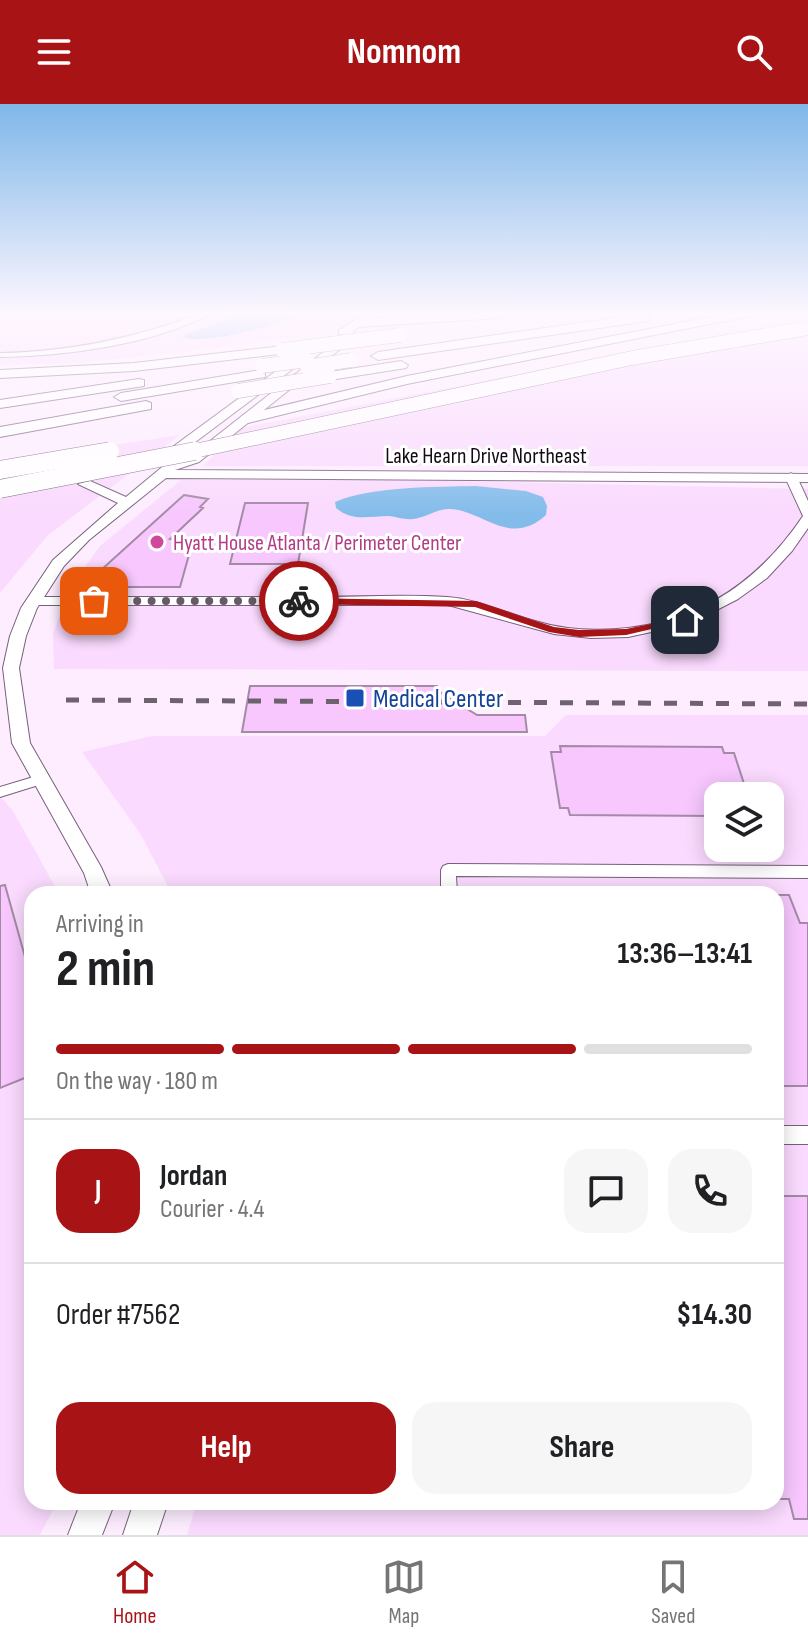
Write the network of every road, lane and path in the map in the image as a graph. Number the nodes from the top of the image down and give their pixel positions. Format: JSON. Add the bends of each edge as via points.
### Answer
{"nodes":[{"id":1,"x":178,"y":381,"type":"edge"},
{"id":2,"x":202,"y":381,"type":"edge"},
{"id":3,"x":270,"y":381,"type":"edge"},
{"id":4,"x":293,"y":381,"type":"edge"},
{"id":5,"x":301,"y":381,"type":"edge"},
{"id":6,"x":404,"y":381,"type":"edge"},
{"id":7,"x":464,"y":381,"type":"edge"},
{"id":8,"x":485,"y":381,"type":"edge"},
{"id":9,"x":523,"y":381,"type":"edge"},
{"id":10,"x":276,"y":394,"type":"junction"},
{"id":11,"x":0,"y":404,"type":"edge"},
{"id":12,"x":305,"y":405,"type":"junction"},
{"id":13,"x":0,"y":418,"type":"edge"},
{"id":14,"x":248,"y":418,"type":"junction"},
{"id":15,"x":0,"y":432,"type":"edge"},
{"id":16,"x":0,"y":470,"type":"edge"},
{"id":17,"x":168,"y":470,"type":"junction"},
{"id":18,"x":0,"y":477,"type":"edge"},
{"id":19,"x":791,"y":477,"type":"junction"},
{"id":20,"x":808,"y":478,"type":"edge"},
{"id":21,"x":85,"y":484,"type":"dead end"},
{"id":22,"x":0,"y":489,"type":"edge"},
{"id":23,"x":127,"y":502,"type":"junction"},
{"id":24,"x":808,"y":516,"type":"edge"},
{"id":25,"x":38,"y":594,"type":"junction"},
{"id":26,"x":40,"y":780,"type":"junction"},
{"id":27,"x":0,"y":792,"type":"edge"},
{"id":28,"x":808,"y":872,"type":"edge"},
{"id":29,"x":99,"y":886,"type":"edge"},
{"id":30,"x":449,"y":886,"type":"edge"},
{"id":31,"x":784,"y":1135,"type":"edge"},
{"id":32,"x":808,"y":1135,"type":"edge"},
{"id":33,"x":95,"y":1510,"type":"edge"},
{"id":34,"x":148,"y":1510,"type":"edge"},
{"id":35,"x":85,"y":1535,"type":"edge"},
{"id":36,"x":140,"y":1535,"type":"edge"}],
"edges":[{"from":1,"to":11,"type":"highway"},
{"from":2,"to":13,"type":"highway"},
{"from":3,"to":17,"type":"main road","via":[[167,457]]},
{"from":4,"to":10,"type":"main road"},
{"from":5,"to":15,"type":"highway","bridge":true},
{"from":6,"to":12,"type":"highway"},
{"from":7,"to":16,"type":"highway","bridge":true},
{"from":8,"to":18,"type":"highway","via":[[269,429]]},
{"from":9,"to":22,"type":"highway","bridge":true},
{"from":10,"to":12,"type":"highway","via":[[281,401]]},
{"from":10,"to":14,"type":"main road"},
{"from":12,"to":14,"type":"highway"},
{"from":14,"to":17,"type":"main road","via":[[195,459]]},
{"from":17,"to":19,"type":"main road","name":"Lake Hearn Drive Northeast"},
{"from":17,"to":23,"type":"main road"},
{"from":19,"to":20,"type":"main road","name":"Lake Hearn Drive Northeast"},
{"from":19,"to":24,"type":"street"},
{"from":21,"to":23,"type":"main road"},
{"from":23,"to":25,"type":"main road","via":[[58,563]]},
{"from":24,"to":25,"type":"street","via":[[782,557],[757,580],[685,620],[626,632],[552,630],[476,604],[448,601],[69,601]]},
{"from":25,"to":26,"type":"main road","via":[[18,636],[11,668],[21,743]]},
{"from":26,"to":27,"type":"street"},
{"from":26,"to":29,"type":"main road"},
{"from":28,"to":30,"type":"street","via":[[448,870]]},
{"from":31,"to":32,"type":"street"},
{"from":33,"to":35,"type":"main road"},
{"from":34,"to":36,"type":"main road"}]}
